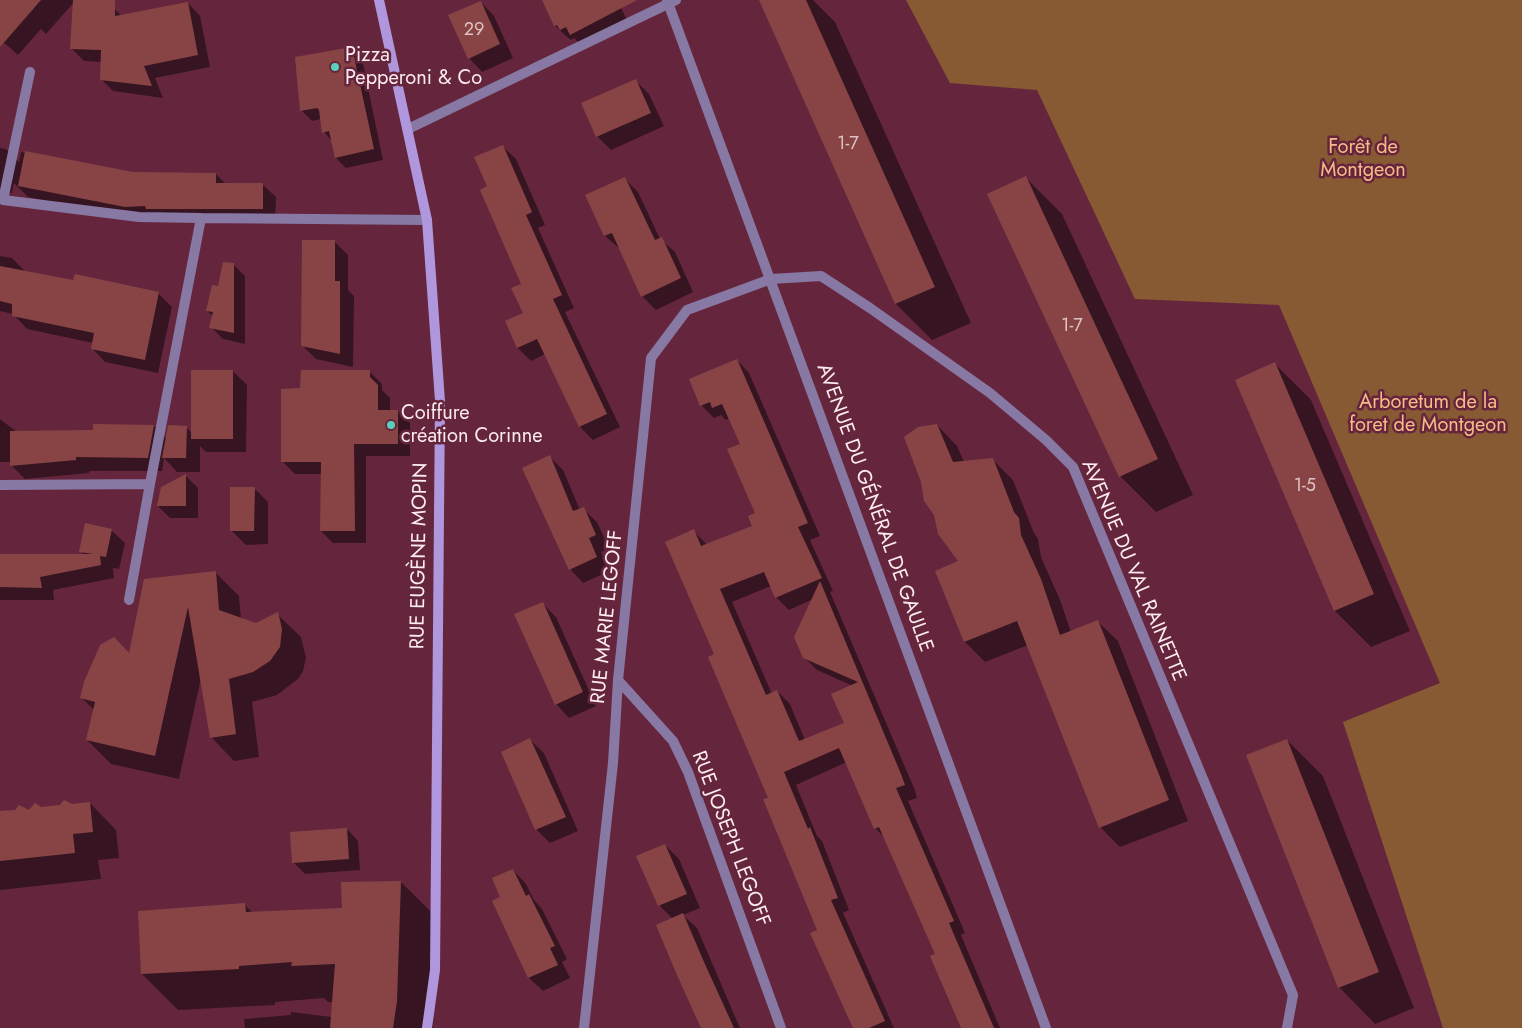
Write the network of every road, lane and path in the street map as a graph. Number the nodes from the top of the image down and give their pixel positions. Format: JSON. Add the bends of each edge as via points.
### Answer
{"nodes":[{"id":1,"x":379,"y":0,"type":"edge"},
{"id":2,"x":671,"y":1,"type":"edge"},
{"id":3,"x":30,"y":72,"type":"dead end"},
{"id":4,"x":408,"y":129,"type":"junction"},
{"id":5,"x":200,"y":218,"type":"junction"},
{"id":6,"x":428,"y":220,"type":"junction"},
{"id":7,"x":771,"y":279,"type":"junction"},
{"id":8,"x":150,"y":484,"type":"junction"},
{"id":9,"x":0,"y":485,"type":"edge"},
{"id":10,"x":129,"y":600,"type":"dead end"},
{"id":11,"x":618,"y":680,"type":"junction"},
{"id":12,"x":428,"y":1028,"type":"edge"},
{"id":13,"x":584,"y":1028,"type":"edge"},
{"id":14,"x":781,"y":1028,"type":"edge"},
{"id":15,"x":1046,"y":1028,"type":"edge"},
{"id":16,"x":1287,"y":1028,"type":"edge"}],
"edges":[{"from":1,"to":4,"type":"main road","name":"RUE EUGÈNE MOPIN"},
{"from":2,"to":4,"type":"street"},
{"from":2,"to":7,"type":"street","name":"AVENUE DU GÉNÉRAL DE GAULLE"},
{"from":3,"to":5,"type":"street","via":[[3,200],[139,217]]},
{"from":4,"to":6,"type":"main road","name":"RUE EUGÈNE MOPIN"},
{"from":5,"to":6,"type":"street"},
{"from":5,"to":8,"type":"street"},
{"from":6,"to":12,"type":"main road","name":"RUE EUGÈNE MOPIN","via":[[440,401],[435,970]]},
{"from":7,"to":11,"type":"street","name":"RUE MARIE LEGOFF","via":[[687,310],[651,358]]},
{"from":7,"to":15,"type":"street","name":"AVENUE DU GÉNÉRAL DE GAULLE"},
{"from":7,"to":16,"type":"street","name":"AVENUE DU VAL RAINETTE","via":[[821,276],[990,393],[1073,467],[1293,995]]},
{"from":8,"to":9,"type":"street"},
{"from":8,"to":10,"type":"street"},
{"from":11,"to":13,"type":"street","name":"RUE MARIE LEGOFF","via":[[613,763]]},
{"from":11,"to":14,"type":"street","name":"RUE JOSEPH LEGOFF","via":[[673,741],[688,772]]}]}
